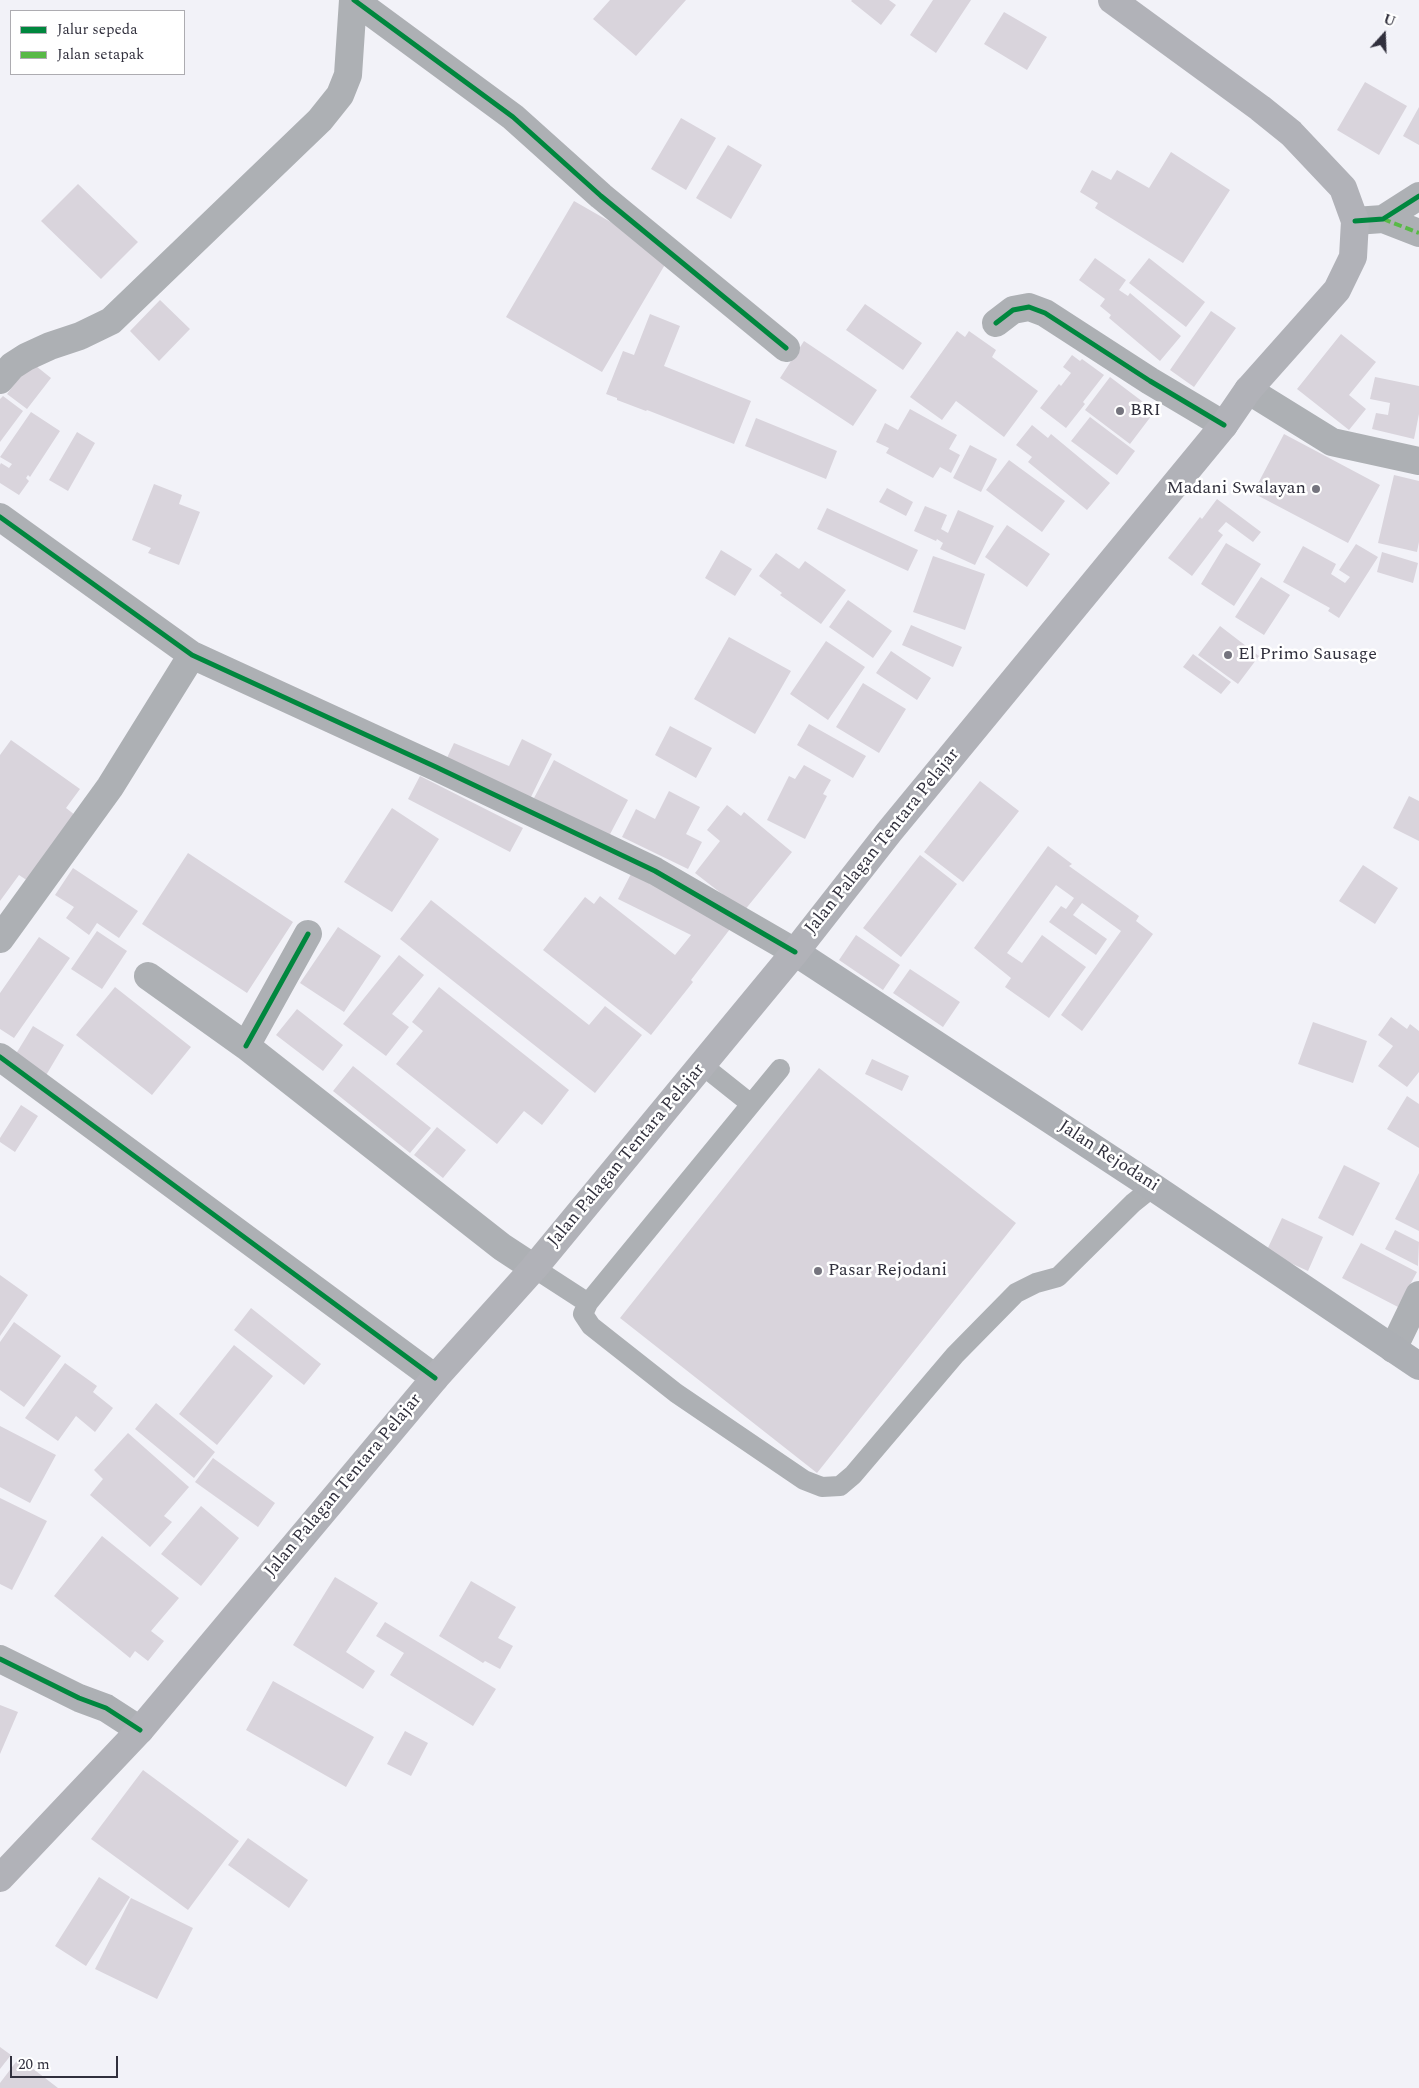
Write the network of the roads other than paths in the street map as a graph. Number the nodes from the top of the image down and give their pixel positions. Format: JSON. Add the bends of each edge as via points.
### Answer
{"nodes":[{"id":1,"x":354,"y":0,"type":"edge"},
{"id":2,"x":1112,"y":0,"type":"edge"},
{"id":3,"x":1419,"y":196,"type":"edge"},
{"id":4,"x":1383,"y":218,"type":"junction"},
{"id":5,"x":1355,"y":221,"type":"junction"},
{"id":6,"x":1419,"y":233,"type":"edge"},
{"id":7,"x":996,"y":323,"type":"dead end"},
{"id":8,"x":786,"y":348,"type":"dead end"},
{"id":9,"x":0,"y":380,"type":"edge"},
{"id":10,"x":1248,"y":390,"type":"junction"},
{"id":11,"x":1224,"y":425,"type":"junction"},
{"id":12,"x":1419,"y":461,"type":"edge"},
{"id":13,"x":0,"y":517,"type":"edge"},
{"id":14,"x":192,"y":655,"type":"junction"},
{"id":15,"x":308,"y":934,"type":"dead end"},
{"id":16,"x":0,"y":939,"type":"edge"},
{"id":17,"x":795,"y":952,"type":"junction"},
{"id":18,"x":148,"y":976,"type":"dead end"},
{"id":19,"x":246,"y":1046,"type":"junction"},
{"id":20,"x":0,"y":1057,"type":"edge"},
{"id":21,"x":702,"y":1065,"type":"junction"},
{"id":22,"x":780,"y":1069,"type":"dead end"},
{"id":23,"x":751,"y":1104,"type":"junction"},
{"id":24,"x":1153,"y":1187,"type":"junction"},
{"id":25,"x":534,"y":1268,"type":"junction"},
{"id":26,"x":1419,"y":1295,"type":"edge"},
{"id":27,"x":588,"y":1303,"type":"junction"},
{"id":28,"x":1393,"y":1349,"type":"junction"},
{"id":29,"x":1419,"y":1366,"type":"edge"},
{"id":30,"x":435,"y":1378,"type":"junction"},
{"id":31,"x":0,"y":1659,"type":"edge"},
{"id":32,"x":140,"y":1730,"type":"junction"},
{"id":33,"x":0,"y":1878,"type":"edge"}],
"edges":[{"from":1,"to":8,"type":"street","via":[[513,117],[601,196]]},
{"from":1,"to":9,"type":"street","via":[[348,75],[340,94],[320,120],[110,321],[26,357],[12,366]]},
{"from":2,"to":5,"type":"main road","name":"Jalan Palagan Tentara Pelajar","via":[[1292,133],[1343,188]]},
{"from":3,"to":4,"type":"street"},
{"from":4,"to":5,"type":"street"},
{"from":4,"to":6,"type":"street"},
{"from":5,"to":10,"type":"main road","name":"Jalan Palagan Tentara Pelajar","via":[[1354,257],[1337,290]]},
{"from":7,"to":11,"type":"street","via":[[1013,310],[1029,307],[1045,313],[1150,382]]},
{"from":10,"to":11,"type":"main road","name":"Jalan Palagan Tentara Pelajar"},
{"from":10,"to":12,"type":"street","via":[[1332,442]]},
{"from":11,"to":17,"type":"main road","name":"Jalan Palagan Tentara Pelajar","via":[[888,832]]},
{"from":13,"to":14,"type":"street"},
{"from":14,"to":16,"type":"street","via":[[110,787]]},
{"from":14,"to":17,"type":"street","via":[[655,871]]},
{"from":15,"to":19,"type":"street"},
{"from":17,"to":21,"type":"main road","name":"Jalan Palagan Tentara Pelajar"},
{"from":17,"to":24,"type":"main road","name":"Jalan Rejodani"},
{"from":18,"to":19,"type":"street"},
{"from":19,"to":25,"type":"street","via":[[502,1247]]},
{"from":20,"to":30,"type":"street"},
{"from":21,"to":23,"type":"lane"},
{"from":21,"to":25,"type":"main road","name":"Jalan Palagan Tentara Pelajar"},
{"from":22,"to":23,"type":"lane"},
{"from":23,"to":27,"type":"lane"},
{"from":24,"to":27,"type":"lane","via":[[1058,1277],[1016,1293],[955,1355],[853,1475],[840,1486],[822,1487],[804,1480],[676,1393],[591,1326],[583,1314]]},
{"from":24,"to":28,"type":"main road","name":"Jalan Rejodani"},
{"from":25,"to":27,"type":"lane"},
{"from":25,"to":30,"type":"main road","name":"Jalan Palagan Tentara Pelajar"},
{"from":26,"to":28,"type":"street"},
{"from":28,"to":29,"type":"main road","name":"Jalan Rejodani"},
{"from":30,"to":32,"type":"main road","name":"Jalan Palagan Tentara Pelajar"},
{"from":31,"to":32,"type":"street","via":[[106,1708]]},
{"from":32,"to":33,"type":"main road","name":"Jalan Palagan Tentara Pelajar"}]}
